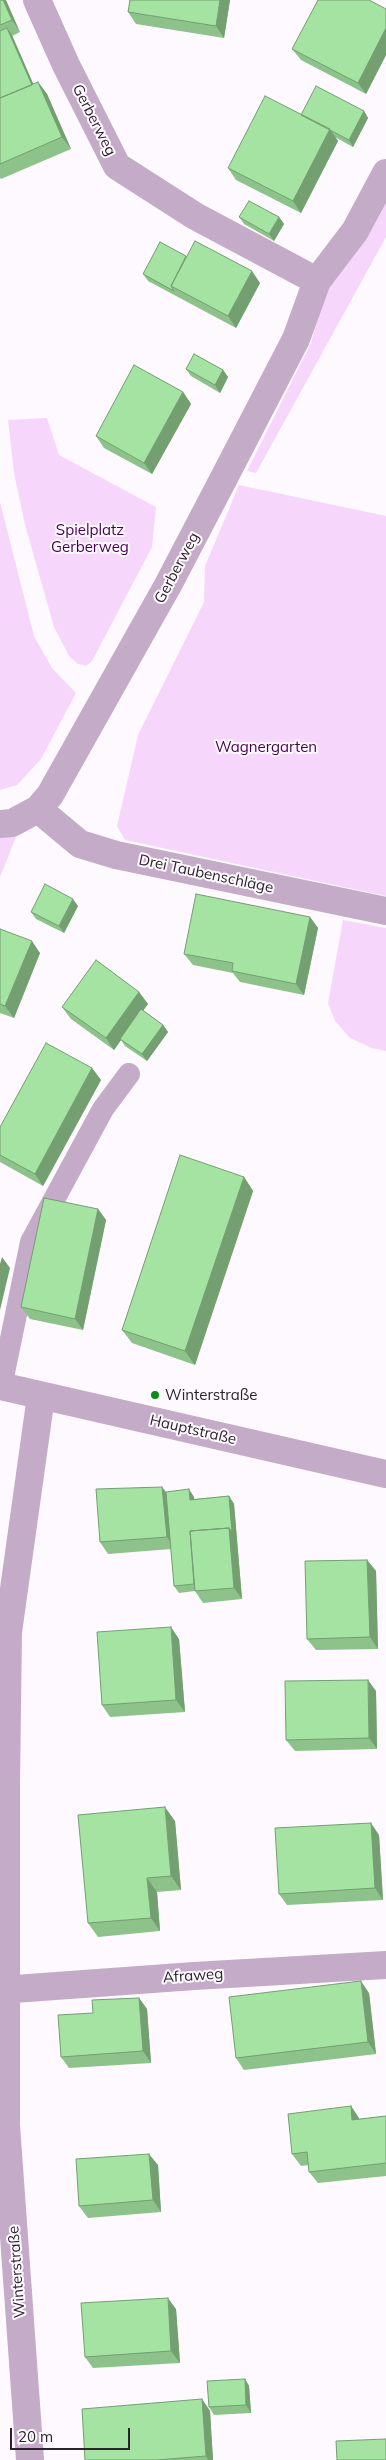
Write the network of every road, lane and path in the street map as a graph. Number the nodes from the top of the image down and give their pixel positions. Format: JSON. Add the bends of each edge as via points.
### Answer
{"nodes":[{"id":1,"x":37,"y":0,"type":"edge"},
{"id":2,"x":386,"y":173,"type":"edge"},
{"id":3,"x":317,"y":281,"type":"junction"},
{"id":4,"x":38,"y":809,"type":"junction"},
{"id":5,"x":0,"y":824,"type":"edge"},
{"id":6,"x":386,"y":912,"type":"edge"},
{"id":7,"x":129,"y":1074,"type":"dead end"},
{"id":8,"x":1,"y":1386,"type":"edge"},
{"id":9,"x":41,"y":1396,"type":"junction"},
{"id":10,"x":386,"y":1474,"type":"edge"},
{"id":11,"x":386,"y":1965,"type":"edge"},
{"id":12,"x":3,"y":1990,"type":"edge"},
{"id":13,"x":30,"y":2460,"type":"edge"}],
"edges":[{"from":1,"to":3,"type":"street","name":"Gerberweg","via":[[118,166],[195,216]]},
{"from":2,"to":3,"type":"street","name":"Gerberweg","via":[[355,231]]},
{"from":3,"to":4,"type":"street","name":"Gerberweg","via":[[296,339],[168,585],[50,795]]},
{"from":4,"to":5,"type":"street","name":"Gerberweg","via":[[12,823]]},
{"from":4,"to":6,"type":"street","name":"Drei Taubenschläge","via":[[80,844],[107,852]]},
{"from":7,"to":8,"type":"lane","via":[[103,1109],[31,1242]]},
{"from":8,"to":9,"type":"street","name":"Hauptstraße"},
{"from":9,"to":10,"type":"street","name":"Hauptstraße"},
{"from":9,"to":12,"type":"street","name":"Winterstraße","via":[[8,1632]]},
{"from":11,"to":12,"type":"street","name":"Afraweg"},
{"from":12,"to":13,"type":"street","name":"Winterstraße","via":[[6,2125]]}]}
